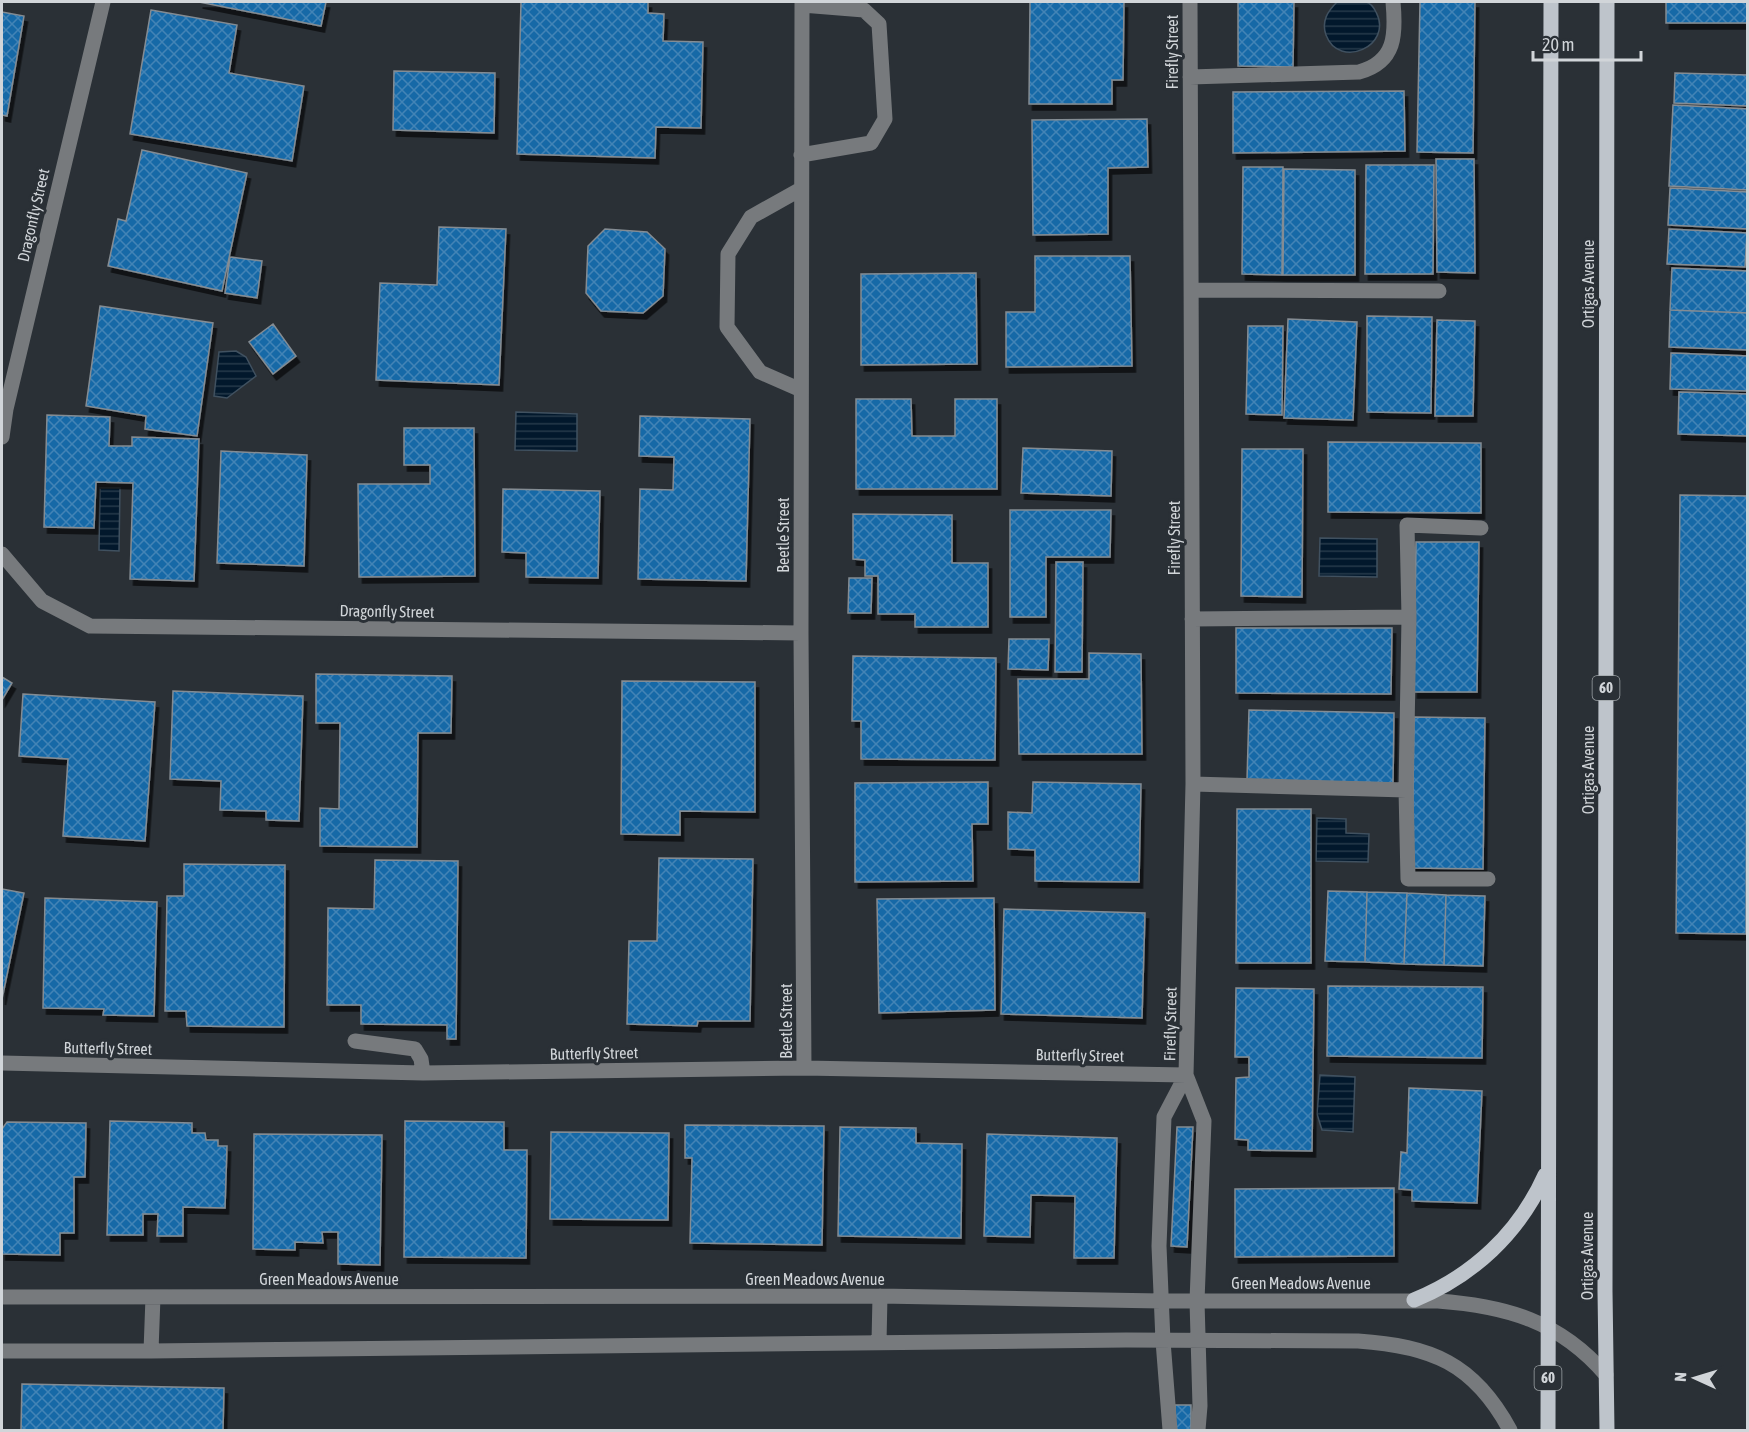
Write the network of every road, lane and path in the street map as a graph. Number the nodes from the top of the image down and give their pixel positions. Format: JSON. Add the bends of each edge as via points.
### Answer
{"nodes":[{"id":1,"x":103,"y":2,"type":"edge"},
{"id":2,"x":1190,"y":2,"type":"edge"},
{"id":3,"x":1393,"y":2,"type":"edge"},
{"id":4,"x":1551,"y":2,"type":"edge"},
{"id":5,"x":1607,"y":2,"type":"edge"},
{"id":6,"x":802,"y":3,"type":"edge"},
{"id":7,"x":1190,"y":77,"type":"junction"},
{"id":8,"x":801,"y":155,"type":"junction"},
{"id":9,"x":801,"y":189,"type":"junction"},
{"id":10,"x":1192,"y":290,"type":"junction"},
{"id":11,"x":1439,"y":291,"type":"dead end"},
{"id":12,"x":801,"y":390,"type":"junction"},
{"id":13,"x":2,"y":437,"type":"edge"},
{"id":14,"x":1481,"y":528,"type":"dead end"},
{"id":15,"x":2,"y":554,"type":"edge"},
{"id":16,"x":1408,"y":617,"type":"junction"},
{"id":17,"x":1192,"y":619,"type":"junction"},
{"id":18,"x":801,"y":633,"type":"junction"},
{"id":19,"x":1193,"y":783,"type":"junction"},
{"id":20,"x":1406,"y":790,"type":"junction"},
{"id":21,"x":1488,"y":879,"type":"dead end"},
{"id":22,"x":355,"y":1041,"type":"dead end"},
{"id":23,"x":2,"y":1063,"type":"edge"},
{"id":24,"x":804,"y":1068,"type":"junction"},
{"id":25,"x":423,"y":1073,"type":"junction"},
{"id":26,"x":1186,"y":1075,"type":"junction"},
{"id":27,"x":1548,"y":1169,"type":"junction"},
{"id":28,"x":880,"y":1296,"type":"junction"},
{"id":29,"x":2,"y":1297,"type":"edge"},
{"id":30,"x":153,"y":1298,"type":"junction"},
{"id":31,"x":1414,"y":1300,"type":"junction"},
{"id":32,"x":1161,"y":1301,"type":"junction"},
{"id":33,"x":1197,"y":1301,"type":"junction"},
{"id":34,"x":1547,"y":1326,"type":"junction"},
{"id":35,"x":1198,"y":1340,"type":"junction"},
{"id":36,"x":1163,"y":1341,"type":"junction"},
{"id":37,"x":879,"y":1342,"type":"junction"},
{"id":38,"x":2,"y":1351,"type":"edge"},
{"id":39,"x":151,"y":1351,"type":"junction"},
{"id":40,"x":1606,"y":1375,"type":"junction"},
{"id":41,"x":1170,"y":1431,"type":"edge"},
{"id":42,"x":1198,"y":1431,"type":"edge"},
{"id":43,"x":1510,"y":1431,"type":"edge"},
{"id":44,"x":1548,"y":1431,"type":"edge"},
{"id":45,"x":1607,"y":1431,"type":"edge"}],
"edges":[{"from":1,"to":13,"type":"street","name":"Dragonfly Street"},
{"from":2,"to":7,"type":"street","name":"Firefly Street"},
{"from":3,"to":7,"type":"street","via":[[1390,49],[1386,58],[1370,69]]},
{"from":4,"to":27,"type":"main road","number":"60"},
{"from":5,"to":40,"type":"main road","name":"Ortigas Avenue","number":"60"},
{"from":6,"to":8,"type":"street","name":"Beetle Street"},
{"from":6,"to":8,"type":"street","via":[[864,10],[879,24],[885,119],[871,143]]},
{"from":7,"to":10,"type":"street","name":"Firefly Street"},
{"from":8,"to":9,"type":"street","name":"Beetle Street"},
{"from":9,"to":12,"type":"street","name":"Beetle Street"},
{"from":9,"to":12,"type":"street","via":[[751,217],[728,254],[728,327],[760,372]]},
{"from":10,"to":11,"type":"street"},
{"from":10,"to":17,"type":"street","name":"Firefly Street"},
{"from":12,"to":18,"type":"street","name":"Beetle Street"},
{"from":14,"to":16,"type":"street","via":[[1407,525]]},
{"from":15,"to":18,"type":"street","name":"Dragonfly Street","via":[[42,601],[90,626]]},
{"from":16,"to":17,"type":"street"},
{"from":16,"to":20,"type":"street"},
{"from":17,"to":19,"type":"street","name":"Firefly Street"},
{"from":18,"to":24,"type":"street","name":"Beetle Street"},
{"from":19,"to":20,"type":"street"},
{"from":19,"to":26,"type":"street","name":"Firefly Street"},
{"from":20,"to":21,"type":"street","via":[[1408,879]]},
{"from":22,"to":25,"type":"street","via":[[415,1049]]},
{"from":23,"to":25,"type":"street","name":"Butterfly Street"},
{"from":24,"to":25,"type":"street","name":"Butterfly Street"},
{"from":24,"to":26,"type":"street","name":"Butterfly Street"},
{"from":26,"to":32,"type":"street","name":"Firefly Street","via":[[1164,1118]]},
{"from":26,"to":33,"type":"street","name":"Firefly Street","via":[[1204,1121]]},
{"from":27,"to":31,"type":"main road","via":[[1529,1207],[1489,1254],[1446,1286]]},
{"from":27,"to":34,"type":"main road","number":"60"},
{"from":28,"to":30,"type":"street","name":"Green Meadows Avenue"},
{"from":28,"to":32,"type":"street","name":"Green Meadows Avenue"},
{"from":28,"to":37,"type":"street"},
{"from":29,"to":30,"type":"street","name":"Green Meadows Avenue"},
{"from":30,"to":39,"type":"street"},
{"from":31,"to":33,"type":"street","name":"Green Meadows Avenue"},
{"from":31,"to":34,"type":"street","name":"Green Meadows Avenue","via":[[1483,1306]]},
{"from":32,"to":33,"type":"street","name":"Green Meadows Avenue"},
{"from":32,"to":36,"type":"street","name":"Firefly Street"},
{"from":33,"to":35,"type":"street","name":"Firefly Street"},
{"from":34,"to":40,"type":"street","name":"Green Meadows Avenue","via":[[1580,1348]]},
{"from":34,"to":44,"type":"main road","number":"60"},
{"from":35,"to":36,"type":"street"},
{"from":35,"to":42,"type":"street","name":"Firefly Street"},
{"from":35,"to":43,"type":"street","via":[[1358,1341],[1414,1348],[1467,1374]]},
{"from":36,"to":37,"type":"street"},
{"from":36,"to":41,"type":"street","name":"Firefly Street"},
{"from":37,"to":39,"type":"street"},
{"from":38,"to":39,"type":"street"},
{"from":40,"to":45,"type":"main road","name":"Ortigas Avenue","number":"60"}]}
